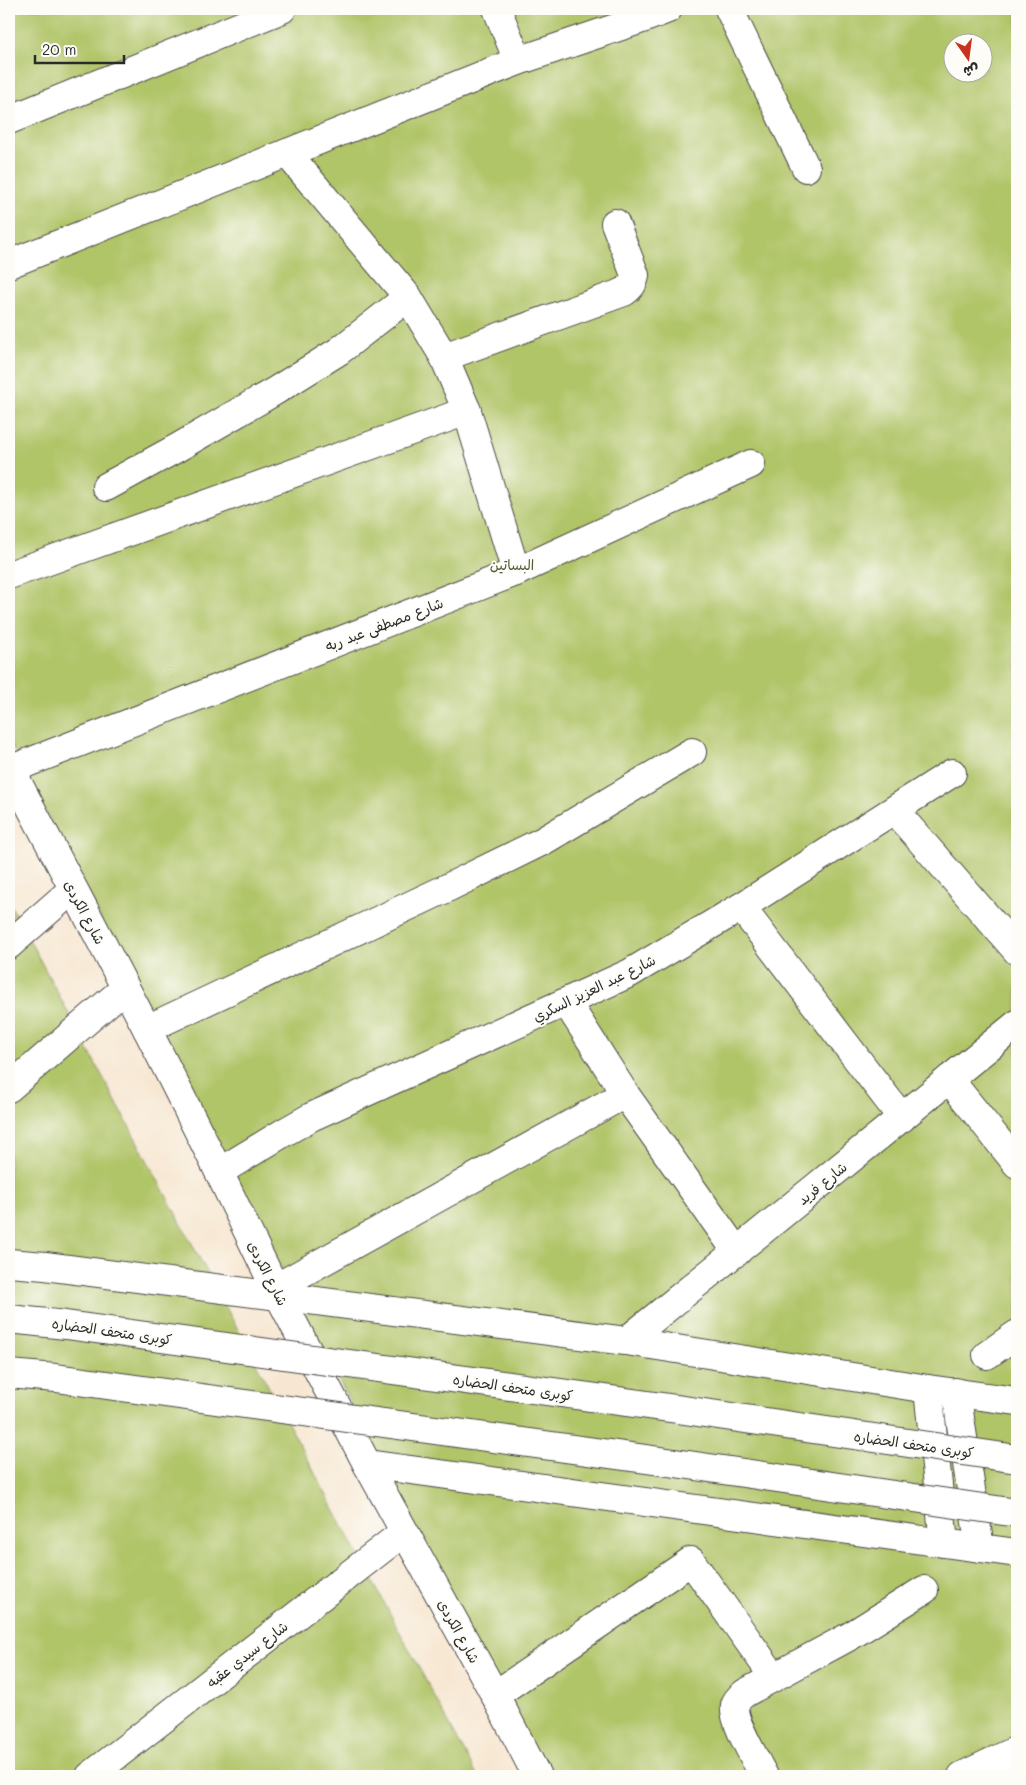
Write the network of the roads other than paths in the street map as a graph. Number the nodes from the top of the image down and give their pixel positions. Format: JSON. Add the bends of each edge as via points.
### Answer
{"nodes":[{"id":1,"x":282,"y":9,"type":"edge"},
{"id":2,"x":497,"y":9,"type":"edge"},
{"id":3,"x":668,"y":9,"type":"edge"},
{"id":4,"x":729,"y":9,"type":"edge"},
{"id":5,"x":518,"y":61,"type":"junction"},
{"id":6,"x":9,"y":120,"type":"edge"},
{"id":7,"x":287,"y":153,"type":"junction"},
{"id":8,"x":806,"y":168,"type":"dead end"},
{"id":9,"x":615,"y":223,"type":"dead end"},
{"id":10,"x":9,"y":264,"type":"edge"},
{"id":11,"x":408,"y":297,"type":"junction"},
{"id":12,"x":444,"y":358,"type":"junction"},
{"id":13,"x":467,"y":411,"type":"junction"},
{"id":14,"x":751,"y":464,"type":"dead end"},
{"id":15,"x":106,"y":486,"type":"dead end"},
{"id":16,"x":516,"y":572,"type":"junction"},
{"id":17,"x":9,"y":575,"type":"edge"},
{"id":18,"x":692,"y":752,"type":"dead end"},
{"id":19,"x":9,"y":768,"type":"edge"},
{"id":20,"x":952,"y":773,"type":"dead end"},
{"id":21,"x":895,"y":810,"type":"junction"},
{"id":22,"x":73,"y":889,"type":"junction"},
{"id":23,"x":741,"y":907,"type":"junction"},
{"id":24,"x":9,"y":945,"type":"edge"},
{"id":25,"x":1017,"y":951,"type":"edge"},
{"id":26,"x":125,"y":988,"type":"junction"},
{"id":27,"x":567,"y":1003,"type":"junction"},
{"id":28,"x":1017,"y":1024,"type":"edge"},
{"id":29,"x":147,"y":1029,"type":"junction"},
{"id":30,"x":949,"y":1079,"type":"junction"},
{"id":31,"x":9,"y":1088,"type":"edge"},
{"id":32,"x":625,"y":1094,"type":"junction"},
{"id":33,"x":902,"y":1118,"type":"junction"},
{"id":34,"x":1017,"y":1164,"type":"edge"},
{"id":35,"x":219,"y":1172,"type":"junction"},
{"id":36,"x":737,"y":1252,"type":"junction"},
{"id":37,"x":9,"y":1263,"type":"edge"},
{"id":38,"x":277,"y":1292,"type":"junction"},
{"id":39,"x":9,"y":1319,"type":"edge"},
{"id":40,"x":1017,"y":1334,"type":"edge"},
{"id":41,"x":626,"y":1342,"type":"junction"},
{"id":42,"x":988,"y":1355,"type":"dead end"},
{"id":43,"x":9,"y":1374,"type":"edge"},
{"id":44,"x":928,"y":1389,"type":"junction"},
{"id":45,"x":956,"y":1392,"type":"junction"},
{"id":46,"x":1017,"y":1400,"type":"edge"},
{"id":47,"x":1017,"y":1459,"type":"edge"},
{"id":48,"x":367,"y":1464,"type":"junction"},
{"id":49,"x":1017,"y":1513,"type":"edge"},
{"id":50,"x":404,"y":1532,"type":"junction"},
{"id":51,"x":944,"y":1543,"type":"junction"},
{"id":52,"x":980,"y":1548,"type":"junction"},
{"id":53,"x":1017,"y":1553,"type":"edge"},
{"id":54,"x":924,"y":1590,"type":"dead end"},
{"id":55,"x":774,"y":1677,"type":"junction"},
{"id":56,"x":495,"y":1695,"type":"junction"},
{"id":57,"x":1017,"y":1750,"type":"edge"},
{"id":58,"x":90,"y":1776,"type":"edge"},
{"id":59,"x":537,"y":1776,"type":"edge"},
{"id":60,"x":764,"y":1776,"type":"edge"},
{"id":61,"x":962,"y":1776,"type":"edge"}],
"edges":[{"from":1,"to":6,"type":"main road"},
{"from":2,"to":5,"type":"main road"},
{"from":3,"to":5,"type":"main road"},
{"from":4,"to":8,"type":"main road"},
{"from":5,"to":7,"type":"main road"},
{"from":7,"to":10,"type":"main road"},
{"from":7,"to":11,"type":"main road"},
{"from":9,"to":12,"type":"main road","via":[[636,275],[631,287]]},
{"from":11,"to":12,"type":"main road"},
{"from":11,"to":15,"type":"main road","via":[[339,351],[177,448]]},
{"from":12,"to":13,"type":"main road"},
{"from":13,"to":16,"type":"main road"},
{"from":13,"to":17,"type":"main road"},
{"from":14,"to":16,"type":"main road","name":"شارع مصطفى عبد ربه"},
{"from":16,"to":19,"type":"main road","name":"شارع مصطفى عبد ربه"},
{"from":18,"to":29,"type":"main road","via":[[543,841]]},
{"from":19,"to":22,"type":"main road","name":"شارع الكردى"},
{"from":20,"to":21,"type":"main road","name":"شارع عبد العزيز السكري"},
{"from":21,"to":23,"type":"main road","name":"شارع عبد العزيز السكري"},
{"from":21,"to":25,"type":"main road"},
{"from":22,"to":24,"type":"main road"},
{"from":22,"to":26,"type":"main road","name":"شارع الكردى"},
{"from":23,"to":27,"type":"main road","name":"شارع عبد العزيز السكري","via":[[630,973]]},
{"from":23,"to":33,"type":"main road"},
{"from":26,"to":29,"type":"main road","name":"شارع الكردى"},
{"from":26,"to":31,"type":"main road"},
{"from":27,"to":32,"type":"main road"},
{"from":27,"to":35,"type":"main road","name":"شارع عبد العزيز السكري","via":[[311,1117]]},
{"from":28,"to":30,"type":"main road","name":"شارع فريد"},
{"from":29,"to":35,"type":"main road","name":"شارع الكردى"},
{"from":30,"to":33,"type":"main road","name":"شارع فريد"},
{"from":30,"to":34,"type":"main road"},
{"from":32,"to":36,"type":"main road"},
{"from":32,"to":38,"type":"main road"},
{"from":33,"to":36,"type":"main road","name":"شارع فريد"},
{"from":35,"to":38,"type":"main road","name":"شارع الكردى"},
{"from":36,"to":41,"type":"main road","name":"شارع فريد"},
{"from":37,"to":38,"type":"main road"},
{"from":38,"to":41,"type":"main road"},
{"from":38,"to":48,"type":"main road","name":"شارع الكردى"},
{"from":39,"to":47,"type":"main road","name":"كوبرى متحف الحضاره","bridge":true,"via":[[66,1324]]},
{"from":40,"to":42,"type":"main road"},
{"from":41,"to":44,"type":"main road"},
{"from":43,"to":49,"type":"main road","bridge":true,"via":[[675,1463]]},
{"from":44,"to":45,"type":"main road"},
{"from":44,"to":51,"type":"main road"},
{"from":45,"to":46,"type":"main road"},
{"from":45,"to":52,"type":"main road"},
{"from":48,"to":50,"type":"main road","name":"شارع الكردى"},
{"from":48,"to":51,"type":"main road"},
{"from":50,"to":56,"type":"main road","name":"شارع الكردى"},
{"from":50,"to":58,"type":"main road","name":"شارع سيدي عقبه"},
{"from":51,"to":52,"type":"main road"},
{"from":52,"to":53,"type":"main road"},
{"from":54,"to":55,"type":"main road","via":[[852,1635]]},
{"from":55,"to":56,"type":"main road","via":[[691,1561]]},
{"from":55,"to":60,"type":"main road","via":[[745,1693],[734,1706],[736,1720]]},
{"from":56,"to":59,"type":"main road","name":"شارع الكردى"},
{"from":57,"to":61,"type":"main road"}]}
